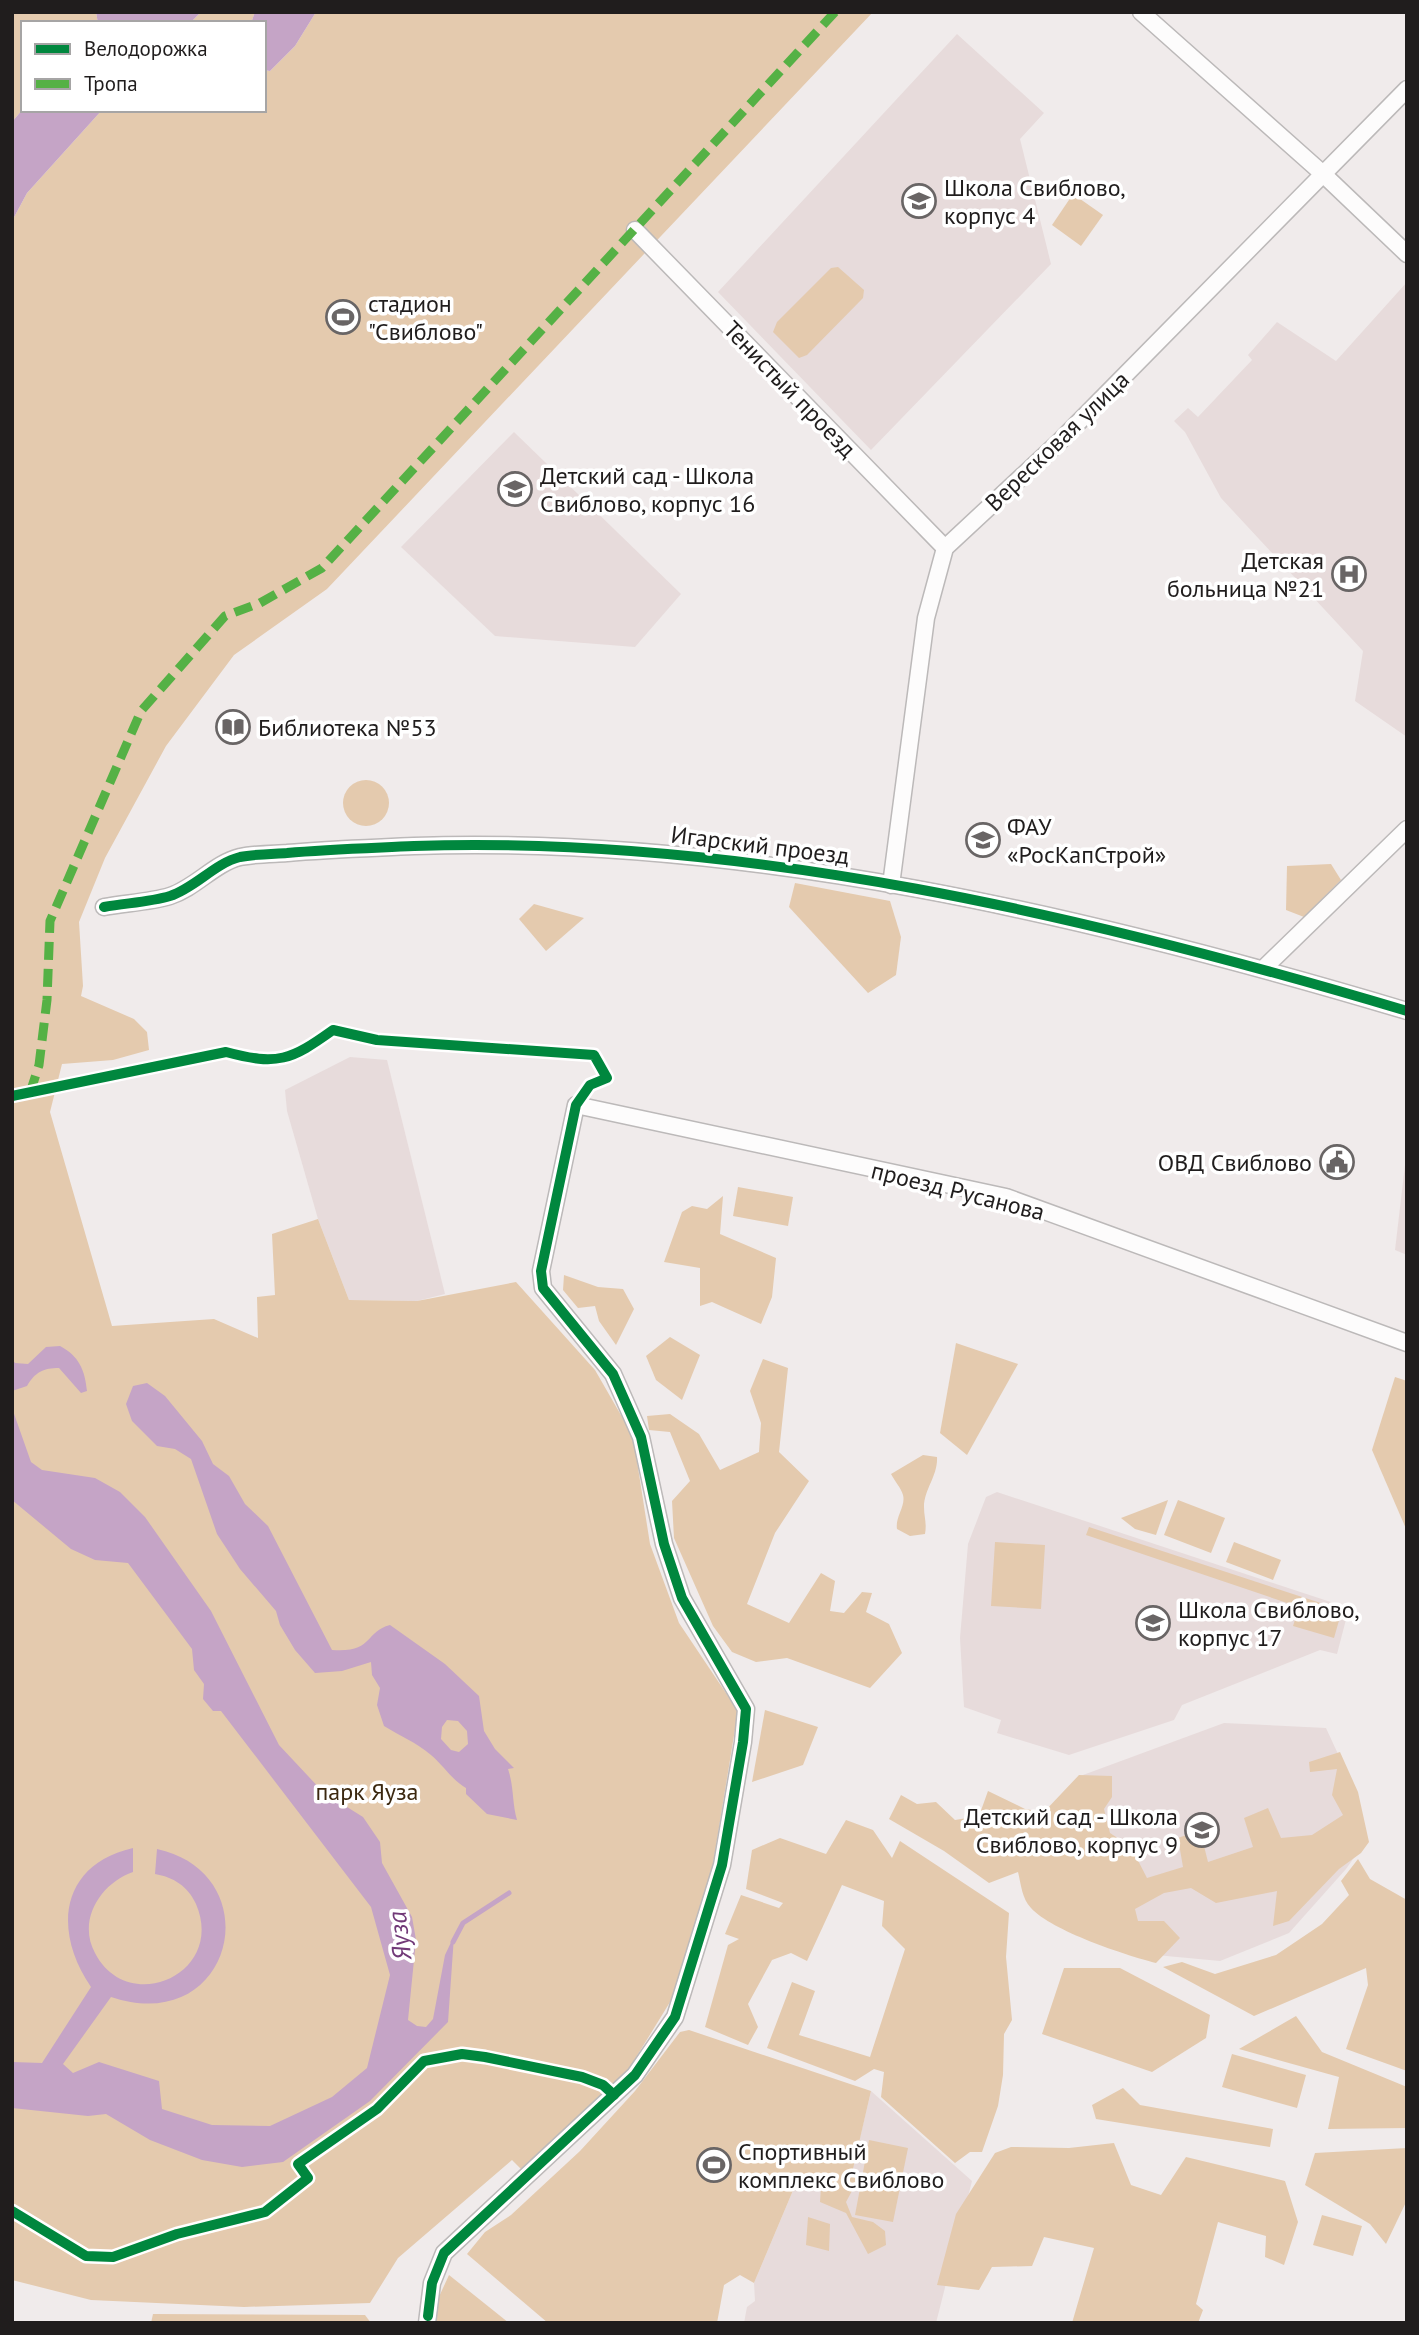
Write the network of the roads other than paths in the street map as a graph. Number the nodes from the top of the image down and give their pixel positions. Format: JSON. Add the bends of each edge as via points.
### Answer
{"nodes":[{"id":1,"x":1141,"y":12,"type":"edge"},
{"id":2,"x":1407,"y":89,"type":"edge"},
{"id":3,"x":1322,"y":173,"type":"junction"},
{"id":4,"x":635,"y":230,"type":"dead end"},
{"id":5,"x":1407,"y":254,"type":"edge"},
{"id":6,"x":945,"y":548,"type":"junction"},
{"id":7,"x":1407,"y":829,"type":"edge"},
{"id":8,"x":891,"y":885,"type":"junction"},
{"id":9,"x":104,"y":907,"type":"dead end"},
{"id":10,"x":1264,"y":968,"type":"junction"},
{"id":11,"x":1407,"y":1011,"type":"edge"},
{"id":12,"x":1407,"y":1343,"type":"edge"},
{"id":13,"x":427,"y":2323,"type":"edge"}],
"edges":[{"from":1,"to":3,"type":"street"},
{"from":2,"to":3,"type":"street","name":"Вересковая улица"},
{"from":3,"to":5,"type":"street"},
{"from":3,"to":6,"type":"street","name":"Вересковая улица","via":[[1060,441]]},
{"from":4,"to":6,"type":"street","name":"Тенистый проезд"},
{"from":6,"to":8,"type":"street","via":[[926,618]]},
{"from":7,"to":10,"type":"street"},
{"from":8,"to":9,"type":"street","name":"Игарский проезд","via":[[657,853],[502,843],[238,857],[172,895]]},
{"from":8,"to":10,"type":"street","name":"Игарский проезд","via":[[1066,920]]},
{"from":10,"to":11,"type":"street","name":"Игарский проезд"},
{"from":12,"to":13,"type":"street","name":"проезд Русанова","via":[[1006,1198],[576,1105],[541,1271],[543,1288],[612,1374],[640,1437],[664,1544],[682,1598],[746,1709],[743,1742],[722,1865],[675,2017],[635,2075],[444,2253],[432,2283]]}]}
